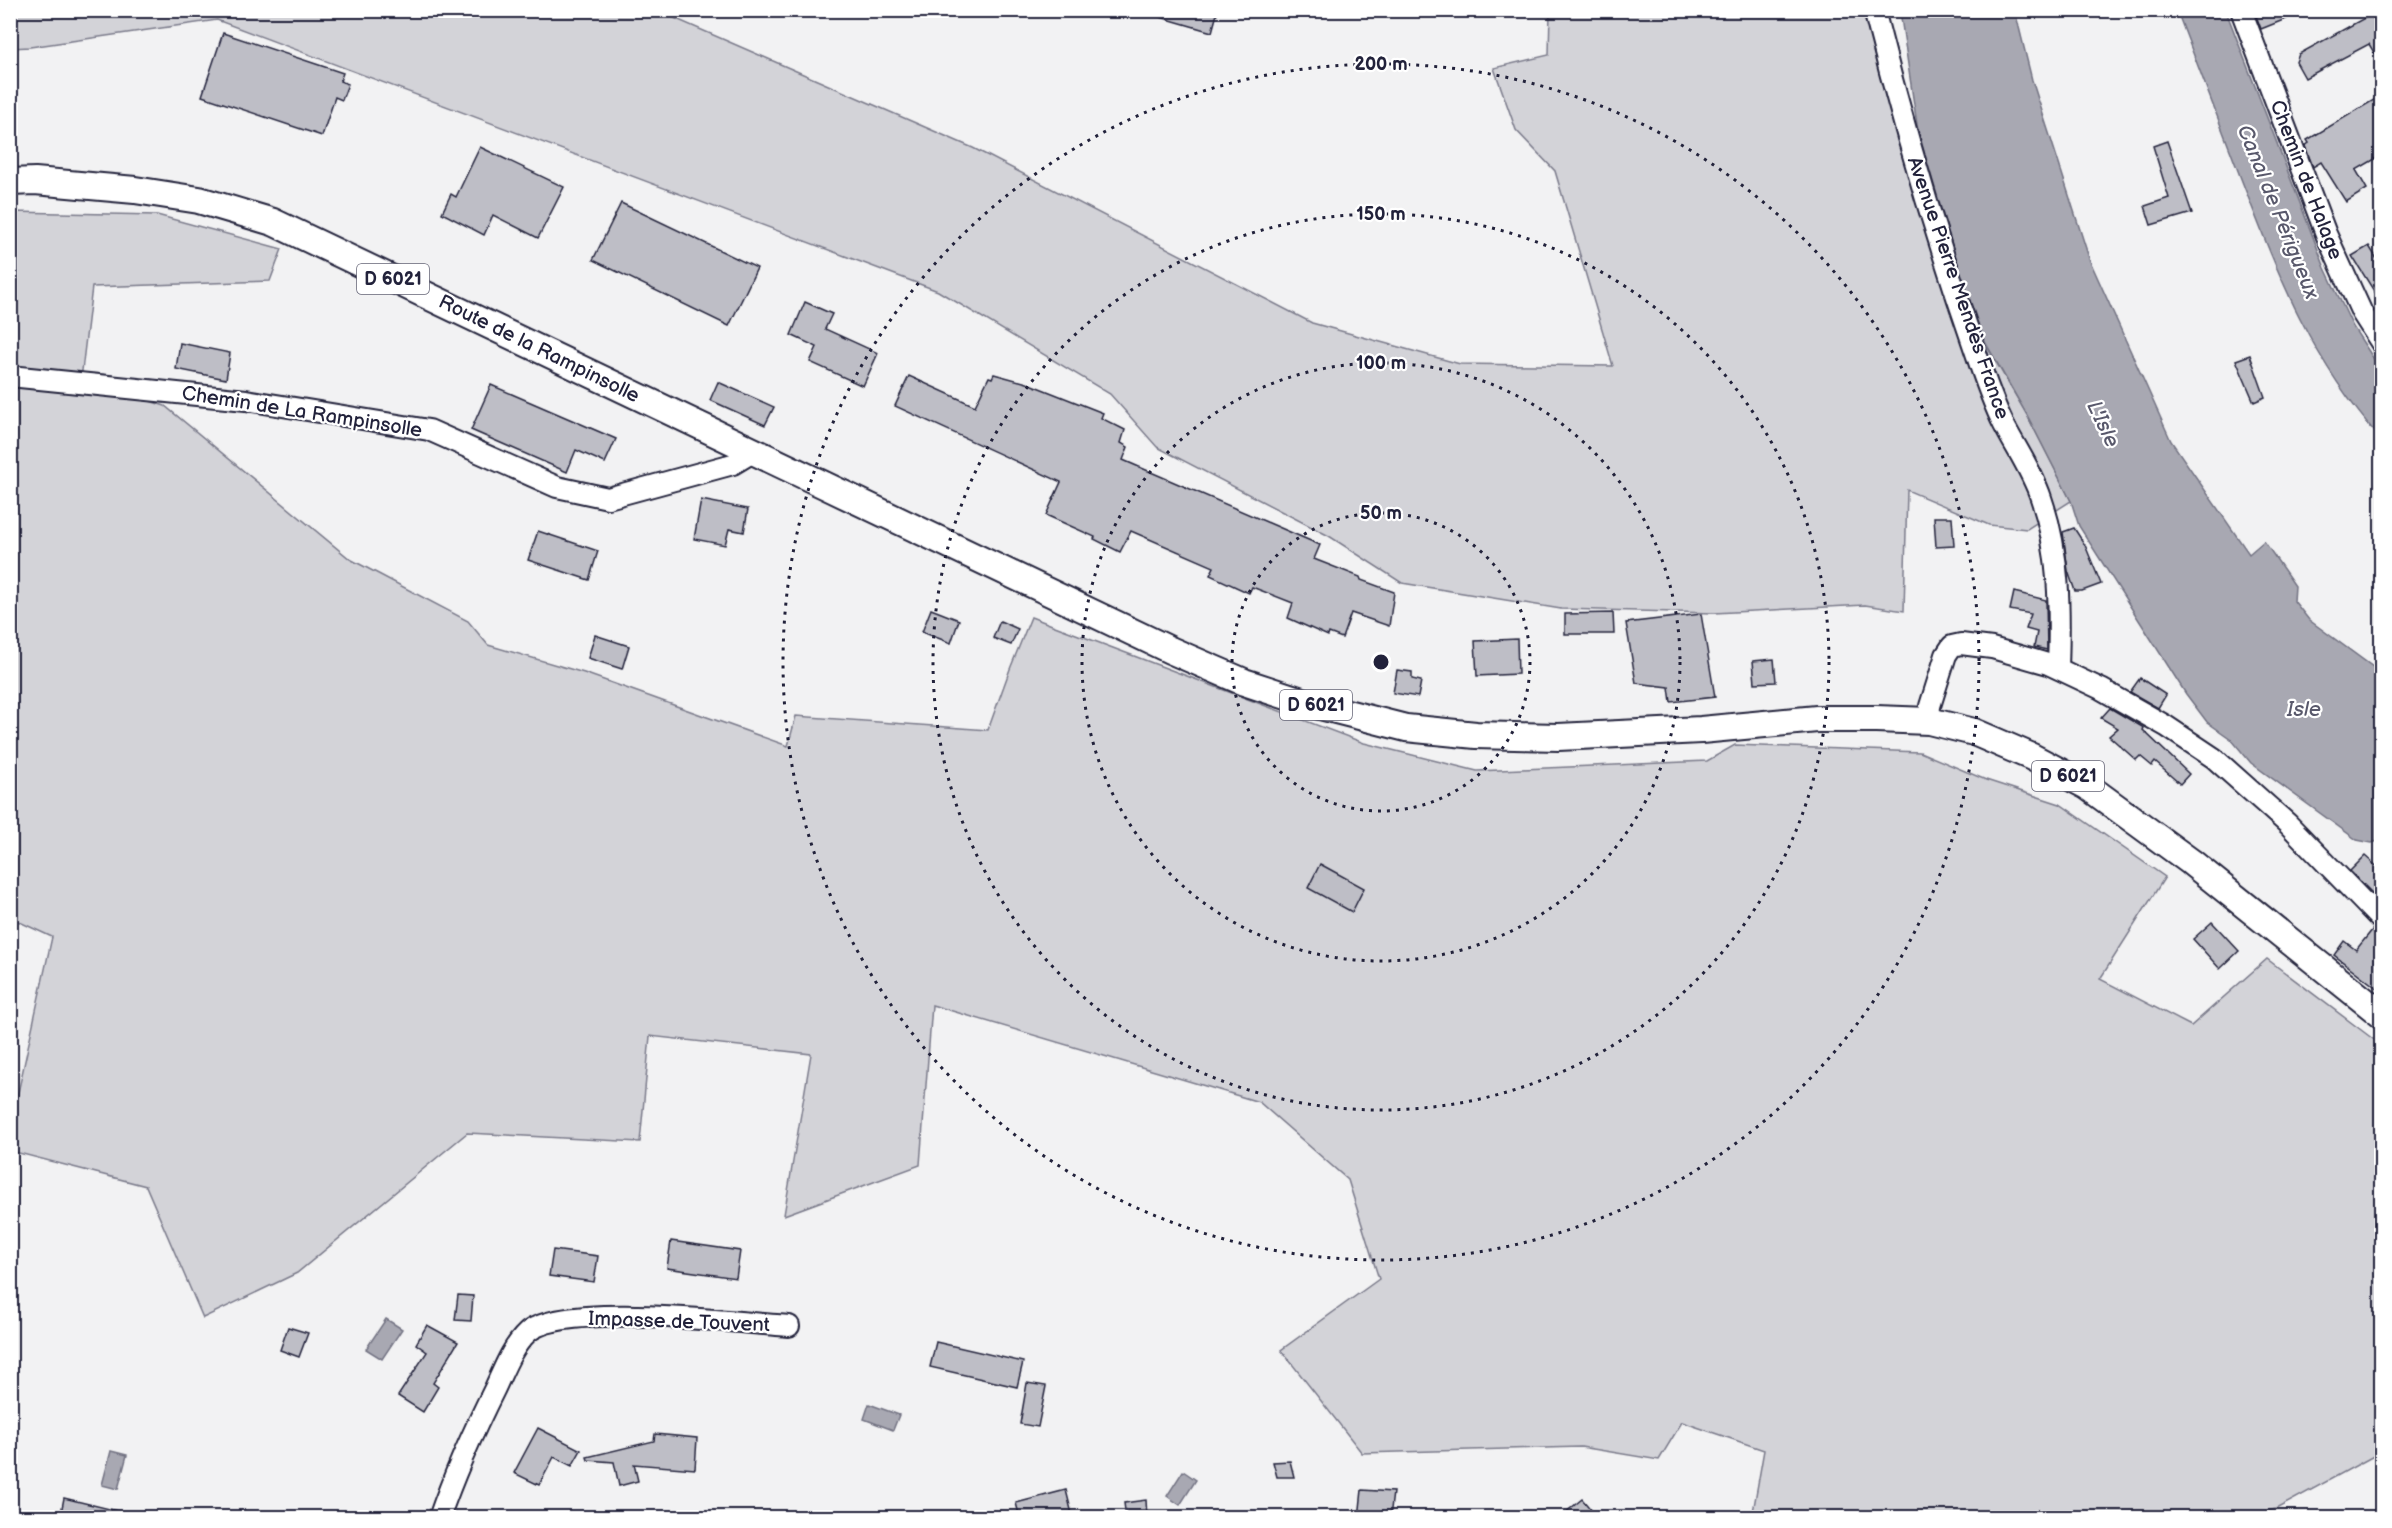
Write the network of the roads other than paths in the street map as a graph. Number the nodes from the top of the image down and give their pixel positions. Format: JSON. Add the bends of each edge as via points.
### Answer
{"nodes":[{"id":1,"x":1874,"y":10,"type":"edge"},
{"id":2,"x":2241,"y":10,"type":"edge"},
{"id":3,"x":10,"y":182,"type":"edge"},
{"id":4,"x":2382,"y":344,"type":"edge"},
{"id":5,"x":10,"y":376,"type":"edge"},
{"id":6,"x":753,"y":452,"type":"junction"},
{"id":7,"x":2058,"y":668,"type":"junction"},
{"id":8,"x":1929,"y":722,"type":"junction"},
{"id":9,"x":2382,"y":921,"type":"edge"},
{"id":10,"x":2382,"y":1015,"type":"edge"},
{"id":11,"x":789,"y":1326,"type":"dead end"},
{"id":12,"x":439,"y":1518,"type":"edge"}],
"edges":[{"from":1,"to":7,"type":"street","name":"Avenue Pierre Mendès France","via":[[1899,111],[1976,354],[2004,424],[2042,499],[2057,565]]},
{"from":2,"to":4,"type":"street","name":"Chemin de Halage","via":[[2330,244],[2362,313]]},
{"from":3,"to":6,"type":"main road","name":"Route de la Rampinsolle","number":"D 6021","via":[[156,193],[199,200],[273,222]]},
{"from":5,"to":6,"type":"street","name":"Chemin de La Rampinsolle","via":[[246,400],[429,430],[557,487],[608,498],[733,464]]},
{"from":6,"to":8,"type":"main road","number":"D 6021","via":[[1244,682],[1406,728],[1558,737],[1817,719]]},
{"from":7,"to":8,"type":"street","via":[[1992,648],[1952,646],[1930,706]]},
{"from":7,"to":9,"type":"street","via":[[2166,726],[2214,758],[2288,824]]},
{"from":8,"to":10,"type":"main road","number":"D 6021","via":[[1974,732],[2087,786],[2191,862]]},
{"from":11,"to":12,"type":"street","name":"Impasse de Touvent","via":[[603,1314],[557,1320],[528,1331],[514,1350],[460,1459]]}]}
